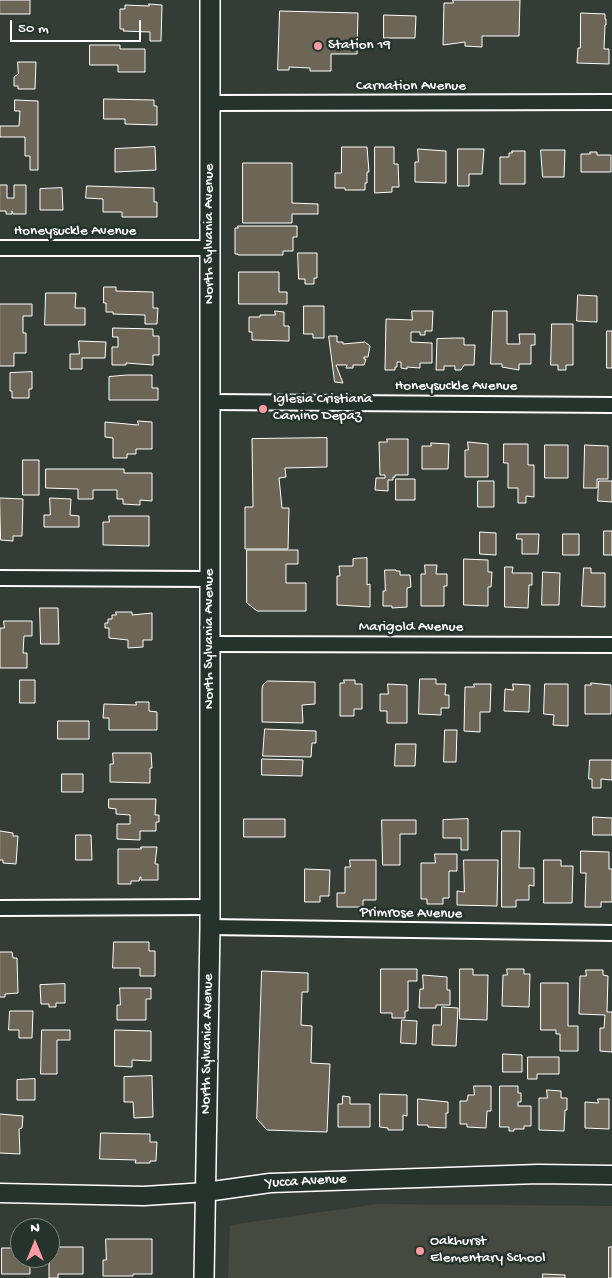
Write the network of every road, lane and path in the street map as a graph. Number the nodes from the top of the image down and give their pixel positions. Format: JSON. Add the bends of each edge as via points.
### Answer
{"nodes":[{"id":1,"x":210,"y":0,"type":"edge"},
{"id":2,"x":612,"y":102,"type":"edge"},
{"id":3,"x":210,"y":103,"type":"junction"},
{"id":4,"x":0,"y":248,"type":"edge"},
{"id":5,"x":210,"y":248,"type":"junction"},
{"id":6,"x":210,"y":402,"type":"junction"},
{"id":7,"x":612,"y":405,"type":"edge"},
{"id":8,"x":0,"y":578,"type":"edge"},
{"id":9,"x":210,"y":579,"type":"junction"},
{"id":10,"x":210,"y":644,"type":"junction"},
{"id":11,"x":612,"y":645,"type":"edge"},
{"id":12,"x":210,"y":907,"type":"junction"},
{"id":13,"x":0,"y":908,"type":"edge"},
{"id":14,"x":210,"y":927,"type":"junction"},
{"id":15,"x":612,"y":933,"type":"edge"},
{"id":16,"x":612,"y":1175,"type":"edge"},
{"id":17,"x":206,"y":1192,"type":"junction"},
{"id":18,"x":0,"y":1193,"type":"edge"},
{"id":19,"x":204,"y":1278,"type":"edge"}],
"edges":[{"from":1,"to":3,"type":"main road","name":"North Sylvania Avenue"},
{"from":2,"to":3,"type":"street","name":"Carnation Avenue"},
{"from":3,"to":5,"type":"main road","name":"North Sylvania Avenue"},
{"from":4,"to":5,"type":"street","name":"Honeysuckle Avenue"},
{"from":5,"to":6,"type":"main road","name":"North Sylvania Avenue"},
{"from":6,"to":7,"type":"street","name":"Honeysuckle Avenue"},
{"from":6,"to":9,"type":"main road","name":"North Sylvania Avenue"},
{"from":8,"to":9,"type":"street"},
{"from":9,"to":10,"type":"main road","name":"North Sylvania Avenue"},
{"from":10,"to":11,"type":"street","name":"Marigold Avenue"},
{"from":10,"to":12,"type":"main road","name":"North Sylvania Avenue"},
{"from":12,"to":13,"type":"street"},
{"from":12,"to":14,"type":"main road","name":"North Sylvania Avenue"},
{"from":14,"to":15,"type":"street","name":"Primrose Avenue"},
{"from":14,"to":17,"type":"main road","name":"North Sylvania Avenue"},
{"from":16,"to":17,"type":"street","name":"Yucca Avenue","via":[[538,1174],[270,1183]]},
{"from":17,"to":18,"type":"street","name":"Yucca Avenue","via":[[144,1196]]},
{"from":17,"to":19,"type":"main road","name":"North Sylvania Avenue"}]}
